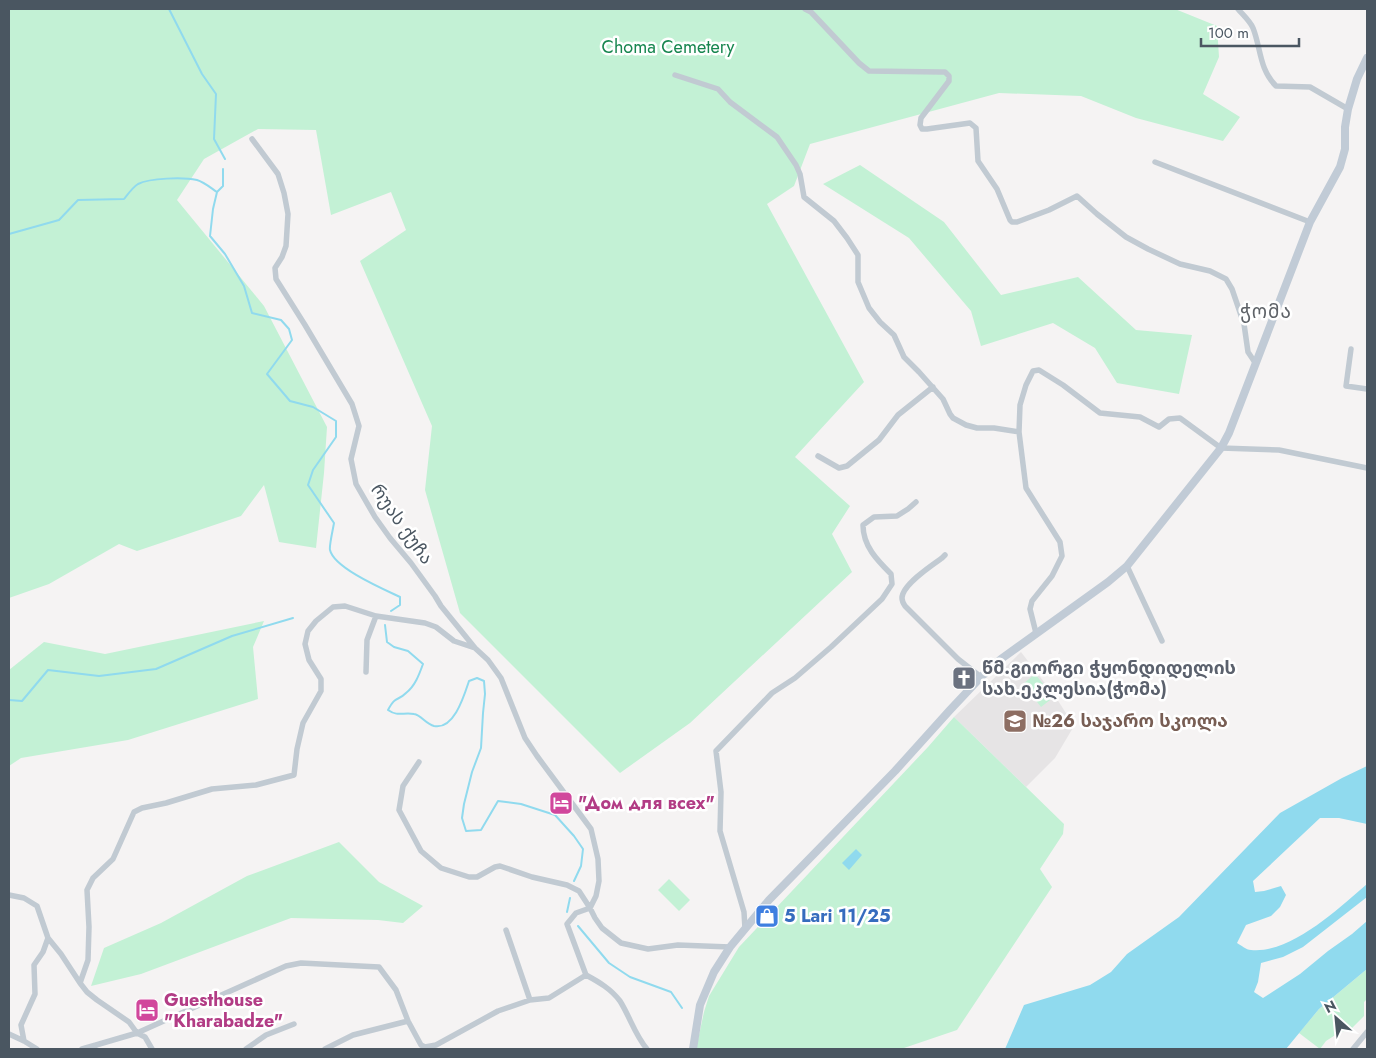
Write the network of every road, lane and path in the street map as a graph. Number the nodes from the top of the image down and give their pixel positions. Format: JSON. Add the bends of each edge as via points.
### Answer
{"nodes":[{"id":1,"x":806,"y":9,"type":"edge"},
{"id":2,"x":1238,"y":9,"type":"edge"},
{"id":3,"x":1367,"y":58,"type":"edge"},
{"id":4,"x":675,"y":75,"type":"dead end"},
{"id":5,"x":1348,"y":108,"type":"junction"},
{"id":6,"x":252,"y":139,"type":"dead end"},
{"id":7,"x":1155,"y":162,"type":"dead end"},
{"id":8,"x":1310,"y":222,"type":"junction"},
{"id":9,"x":1350,"y":349,"type":"dead end"},
{"id":10,"x":1256,"y":364,"type":"junction"},
{"id":11,"x":933,"y":387,"type":"junction"},
{"id":12,"x":1367,"y":389,"type":"edge"},
{"id":13,"x":1019,"y":432,"type":"junction"},
{"id":14,"x":1221,"y":448,"type":"junction"},
{"id":15,"x":818,"y":456,"type":"dead end"},
{"id":16,"x":1367,"y":468,"type":"edge"},
{"id":17,"x":916,"y":502,"type":"dead end"},
{"id":18,"x":945,"y":555,"type":"dead end"},
{"id":19,"x":1127,"y":566,"type":"junction"},
{"id":20,"x":376,"y":616,"type":"junction"},
{"id":21,"x":1036,"y":633,"type":"junction"},
{"id":22,"x":1162,"y":641,"type":"dead end"},
{"id":23,"x":475,"y":648,"type":"junction"},
{"id":24,"x":366,"y":672,"type":"dead end"},
{"id":25,"x":981,"y":677,"type":"junction"},
{"id":26,"x":419,"y":762,"type":"dead end"},
{"id":27,"x":9,"y":895,"type":"edge"},
{"id":28,"x":590,"y":908,"type":"junction"},
{"id":29,"x":506,"y":930,"type":"dead end"},
{"id":30,"x":745,"y":930,"type":"junction"},
{"id":31,"x":48,"y":938,"type":"junction"},
{"id":32,"x":730,"y":947,"type":"junction"},
{"id":33,"x":586,"y":975,"type":"junction"},
{"id":34,"x":80,"y":983,"type":"junction"},
{"id":35,"x":530,"y":1000,"type":"junction"},
{"id":36,"x":408,"y":1021,"type":"junction"},
{"id":37,"x":294,"y":1024,"type":"dead end"},
{"id":38,"x":1367,"y":1032,"type":"edge"},
{"id":39,"x":138,"y":1033,"type":"junction"},
{"id":40,"x":9,"y":1034,"type":"edge"},
{"id":41,"x":24,"y":1041,"type":"junction"},
{"id":42,"x":95,"y":1047,"type":"edge"},
{"id":43,"x":37,"y":1049,"type":"edge"},
{"id":44,"x":82,"y":1049,"type":"edge"},
{"id":45,"x":152,"y":1049,"type":"edge"},
{"id":46,"x":246,"y":1049,"type":"edge"},
{"id":47,"x":325,"y":1049,"type":"edge"},
{"id":48,"x":647,"y":1049,"type":"edge"},
{"id":49,"x":692,"y":1049,"type":"edge"},
{"id":50,"x":1353,"y":1049,"type":"edge"}],
"edges":[{"from":1,"to":10,"type":"street","via":[[869,71],[945,72],[949,76],[949,81],[921,118],[920,125],[927,129],[970,123],[976,128],[978,161],[997,189],[1012,222],[1049,210],[1077,196],[1126,237],[1180,264],[1210,271],[1226,279],[1244,324],[1248,352]]},
{"from":2,"to":5,"type":"street","via":[[1252,26],[1263,67],[1276,86],[1310,87]]},
{"from":3,"to":5,"type":"main road"},
{"from":4,"to":11,"type":"street","via":[[718,89],[776,137],[796,165],[804,197],[834,221],[858,255],[858,282],[869,308],[894,336],[904,357]]},
{"from":5,"to":8,"type":"main road","via":[[1345,149],[1340,167]]},
{"from":6,"to":23,"type":"street","name":"რუას ქუჩა","via":[[278,174],[288,214],[286,246],[275,268],[276,279],[352,404],[360,426],[351,459],[356,484],[390,538]]},
{"from":7,"to":8,"type":"street"},
{"from":8,"to":10,"type":"main road"},
{"from":9,"to":12,"type":"street","via":[[1346,386]]},
{"from":10,"to":14,"type":"main road"},
{"from":11,"to":13,"type":"street","via":[[953,418],[966,425]]},
{"from":11,"to":15,"type":"street","via":[[898,415],[879,440],[847,466],[839,468]]},
{"from":13,"to":14,"type":"street","via":[[1020,405],[1026,385],[1033,372],[1039,370],[1100,413],[1140,417],[1159,427],[1180,418]]},
{"from":13,"to":21,"type":"street","via":[[1026,488],[1060,542],[1062,556],[1052,576],[1032,600],[1030,609]]},
{"from":14,"to":16,"type":"street","via":[[1279,450]]},
{"from":14,"to":19,"type":"main road"},
{"from":17,"to":30,"type":"street","via":[[897,516],[874,517],[863,525],[863,536],[874,556],[891,574],[892,584],[882,599],[795,678],[772,693],[716,751],[721,792],[720,831],[744,912]]},
{"from":18,"to":25,"type":"street","via":[[905,590],[902,601],[958,659]]},
{"from":19,"to":21,"type":"main road"},
{"from":19,"to":22,"type":"street"},
{"from":20,"to":23,"type":"street","via":[[436,627],[454,641]]},
{"from":20,"to":24,"type":"street","via":[[367,640]]},
{"from":20,"to":34,"type":"street","via":[[345,606],[332,607],[308,631],[305,644],[309,660],[321,679],[321,691],[303,723],[294,775],[256,785],[212,789],[134,812],[113,859],[93,878],[87,890],[88,960]]},
{"from":21,"to":25,"type":"main road"},
{"from":23,"to":28,"type":"street","name":"რუას ქუჩა","via":[[501,678],[525,738],[536,756],[591,830],[599,881]]},
{"from":25,"to":30,"type":"main road","via":[[769,900]]},
{"from":26,"to":28,"type":"street","via":[[403,786],[400,810],[421,851],[441,868],[469,877],[477,877],[500,866],[567,885],[579,890]]},
{"from":27,"to":31,"type":"street","via":[[24,898],[36,906]]},
{"from":28,"to":32,"type":"street","via":[[602,928],[621,943],[648,949],[678,945]]},
{"from":28,"to":33,"type":"street","via":[[576,913],[567,924]]},
{"from":29,"to":35,"type":"street"},
{"from":30,"to":32,"type":"main road"},
{"from":31,"to":34,"type":"street"},
{"from":31,"to":41,"type":"street","via":[[34,965],[35,994],[20,1025]]},
{"from":32,"to":49,"type":"main road","via":[[714,972],[700,1005]]},
{"from":33,"to":35,"type":"street","via":[[549,998]]},
{"from":33,"to":48,"type":"street","via":[[603,984],[620,1001]]},
{"from":34,"to":39,"type":"street"},
{"from":35,"to":36,"type":"street","via":[[498,1011],[436,1045],[425,1047]]},
{"from":36,"to":39,"type":"street","via":[[396,990],[378,966],[301,963],[286,966]]},
{"from":36,"to":47,"type":"street","via":[[353,1035]]},
{"from":37,"to":46,"type":"street","via":[[266,1035]]},
{"from":38,"to":50,"type":"street"},
{"from":39,"to":42,"type":"street"},
{"from":39,"to":45,"type":"street","via":[[145,1037]]},
{"from":40,"to":41,"type":"street"},
{"from":41,"to":43,"type":"street"},
{"from":42,"to":44,"type":"street"}]}
